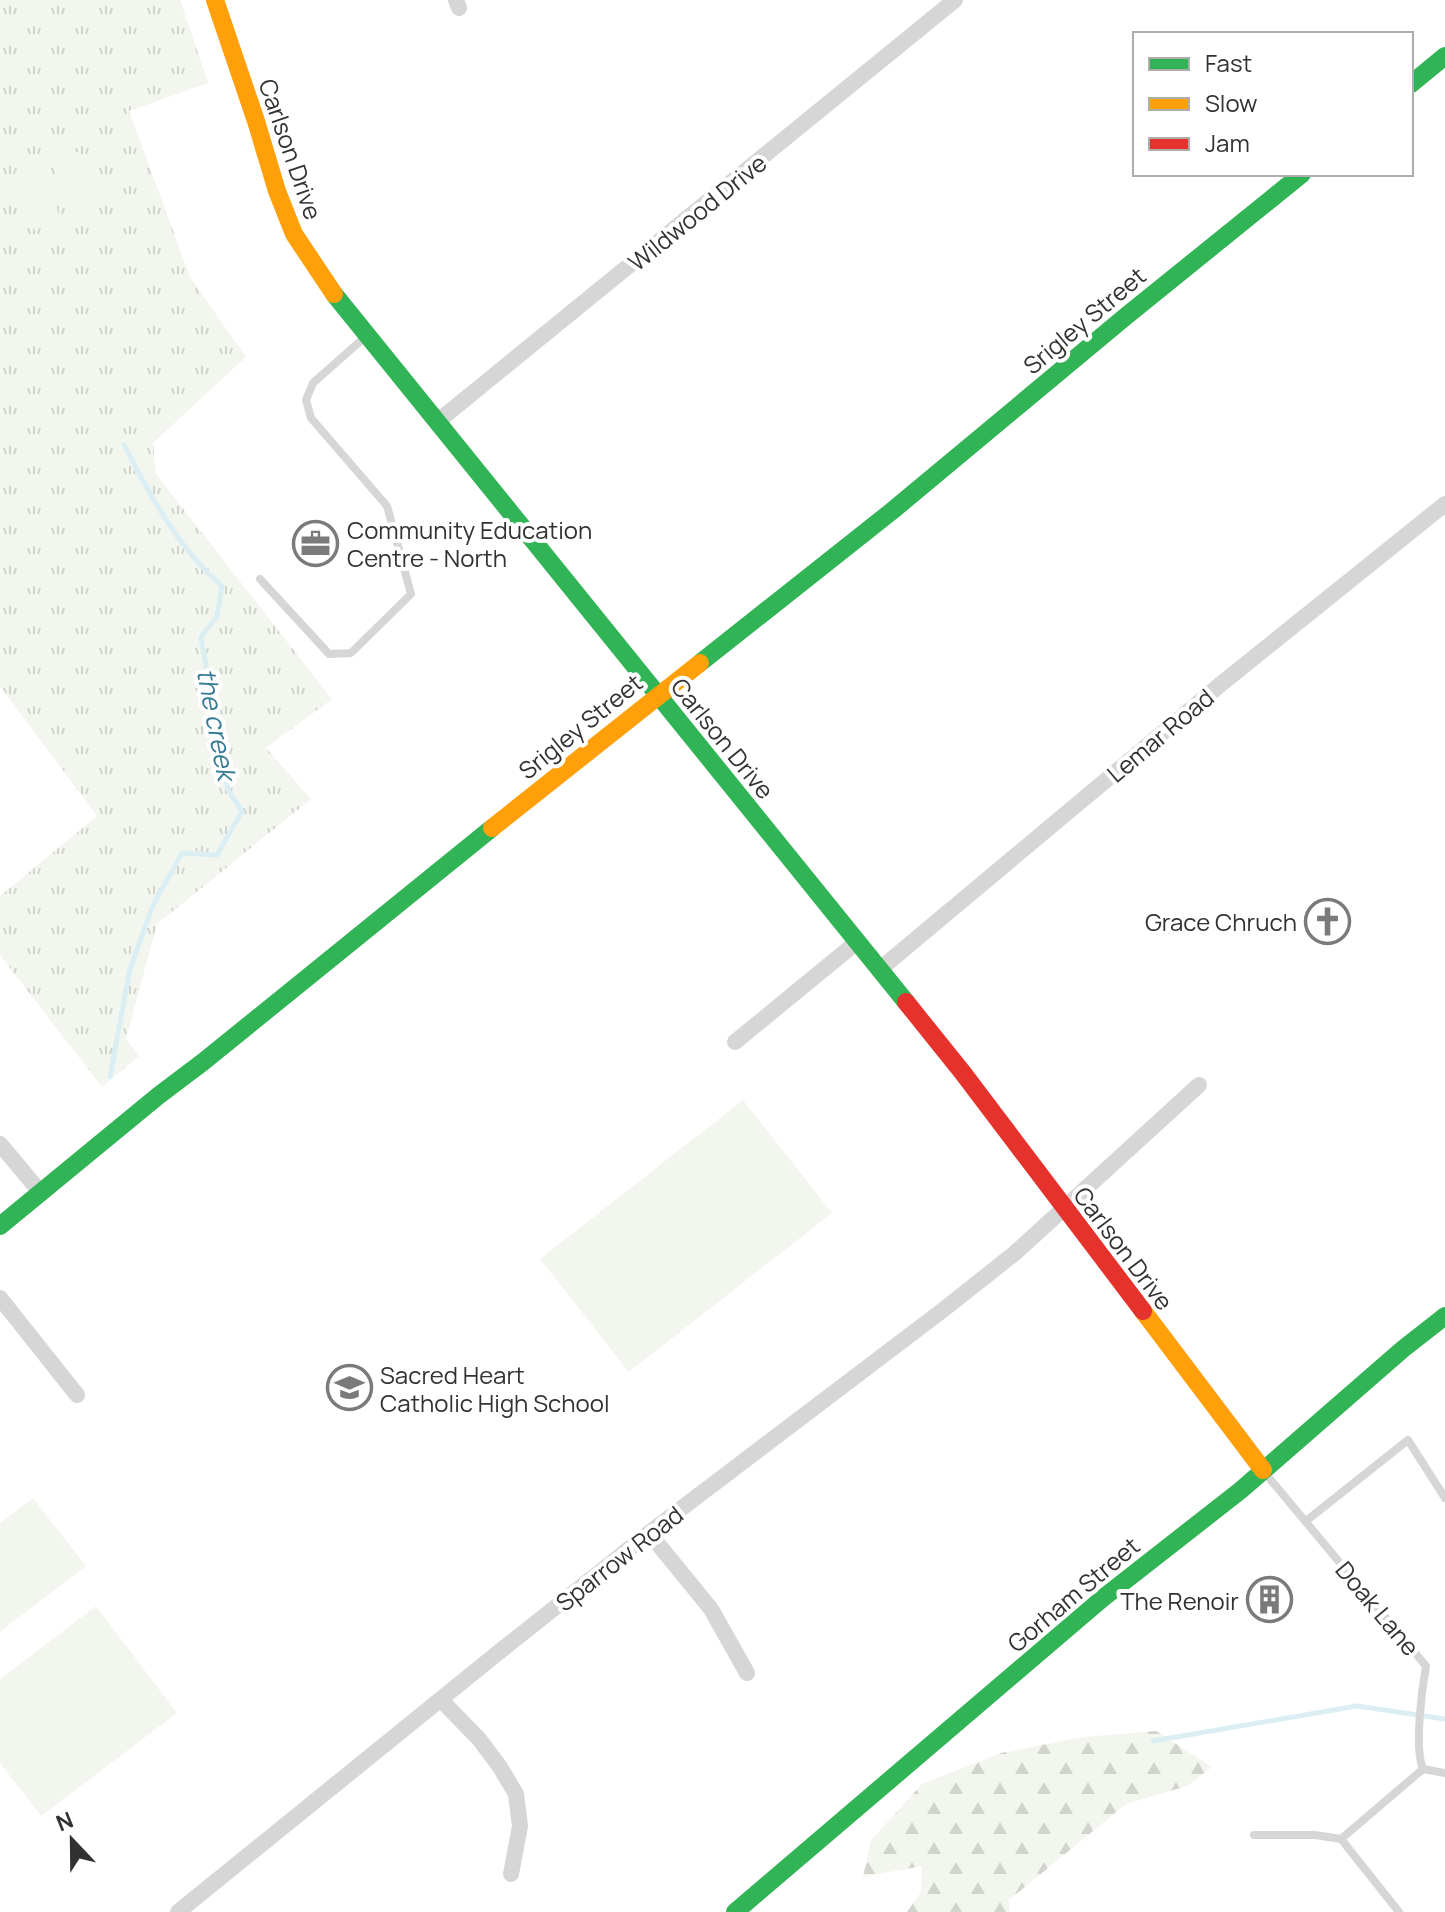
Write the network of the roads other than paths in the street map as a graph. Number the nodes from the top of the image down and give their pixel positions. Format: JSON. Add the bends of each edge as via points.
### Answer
{"nodes":[{"id":1,"x":215,"y":0,"type":"edge"},
{"id":2,"x":955,"y":0,"type":"edge"},
{"id":3,"x":1445,"y":56,"type":"edge"},
{"id":4,"x":1413,"y":82,"type":"edge"},
{"id":5,"x":1300,"y":176,"type":"edge"},
{"id":6,"x":367,"y":335,"type":"junction"},
{"id":7,"x":437,"y":422,"type":"junction"},
{"id":8,"x":1445,"y":504,"type":"edge"},
{"id":9,"x":260,"y":579,"type":"dead end"},
{"id":10,"x":658,"y":695,"type":"junction"},
{"id":11,"x":857,"y":942,"type":"junction"},
{"id":12,"x":879,"y":970,"type":"junction"},
{"id":13,"x":735,"y":1042,"type":"dead end"},
{"id":14,"x":1199,"y":1085,"type":"dead end"},
{"id":15,"x":0,"y":1144,"type":"edge"},
{"id":16,"x":41,"y":1193,"type":"junction"},
{"id":17,"x":1064,"y":1209,"type":"junction"},
{"id":18,"x":0,"y":1226,"type":"edge"},
{"id":19,"x":0,"y":1298,"type":"edge"},
{"id":20,"x":1445,"y":1316,"type":"edge"},
{"id":21,"x":77,"y":1395,"type":"dead end"},
{"id":22,"x":1263,"y":1470,"type":"junction"},
{"id":23,"x":1445,"y":1498,"type":"edge"},
{"id":24,"x":1306,"y":1521,"type":"junction"},
{"id":25,"x":649,"y":1533,"type":"junction"},
{"id":26,"x":747,"y":1673,"type":"dead end"},
{"id":27,"x":441,"y":1700,"type":"junction"},
{"id":28,"x":1423,"y":1769,"type":"junction"},
{"id":29,"x":1445,"y":1773,"type":"edge"},
{"id":30,"x":1254,"y":1835,"type":"dead end"},
{"id":31,"x":1341,"y":1839,"type":"junction"},
{"id":32,"x":511,"y":1874,"type":"dead end"},
{"id":33,"x":178,"y":1912,"type":"edge"},
{"id":34,"x":735,"y":1912,"type":"edge"},
{"id":35,"x":1399,"y":1912,"type":"edge"}],
"edges":[{"from":1,"to":6,"type":"street","name":"Carlson Drive","via":[[294,234]]},
{"from":2,"to":7,"type":"street","name":"Wildwood Drive"},
{"from":3,"to":4,"type":"street"},
{"from":5,"to":10,"type":"street","name":"Srigley Street","via":[[892,511]]},
{"from":6,"to":7,"type":"street","name":"Carlson Drive"},
{"from":6,"to":9,"type":"lane","via":[[313,383],[306,400],[311,418],[387,506],[411,594],[351,653],[329,654]]},
{"from":7,"to":10,"type":"street","name":"Carlson Drive"},
{"from":8,"to":12,"type":"street","name":"Lemar Road"},
{"from":10,"to":11,"type":"street","name":"Carlson Drive"},
{"from":10,"to":16,"type":"street","name":"Srigley Street"},
{"from":11,"to":12,"type":"street","name":"Carlson Drive"},
{"from":11,"to":13,"type":"street"},
{"from":12,"to":17,"type":"street","name":"Carlson Drive"},
{"from":14,"to":17,"type":"street","name":"Sparrow Road"},
{"from":15,"to":16,"type":"street"},
{"from":16,"to":18,"type":"street","name":"Srigley Street"},
{"from":17,"to":22,"type":"street","name":"Carlson Drive"},
{"from":17,"to":25,"type":"street","name":"Sparrow Road","via":[[943,1310]]},
{"from":19,"to":21,"type":"street"},
{"from":20,"to":22,"type":"street","name":"Gorham Street"},
{"from":22,"to":24,"type":"lane","name":"Doak Lane"},
{"from":22,"to":34,"type":"street","name":"Gorham Street"},
{"from":23,"to":24,"type":"lane","via":[[1408,1440]]},
{"from":24,"to":28,"type":"lane","name":"Doak Lane","via":[[1426,1666],[1419,1744]]},
{"from":25,"to":26,"type":"street","via":[[711,1609]]},
{"from":25,"to":27,"type":"street","name":"Sparrow Road"},
{"from":27,"to":32,"type":"street","via":[[479,1739],[516,1794],[520,1826]]},
{"from":27,"to":33,"type":"street","name":"Sparrow Road"},
{"from":28,"to":29,"type":"lane"},
{"from":28,"to":31,"type":"lane"},
{"from":30,"to":31,"type":"lane"},
{"from":31,"to":35,"type":"lane"}]}
